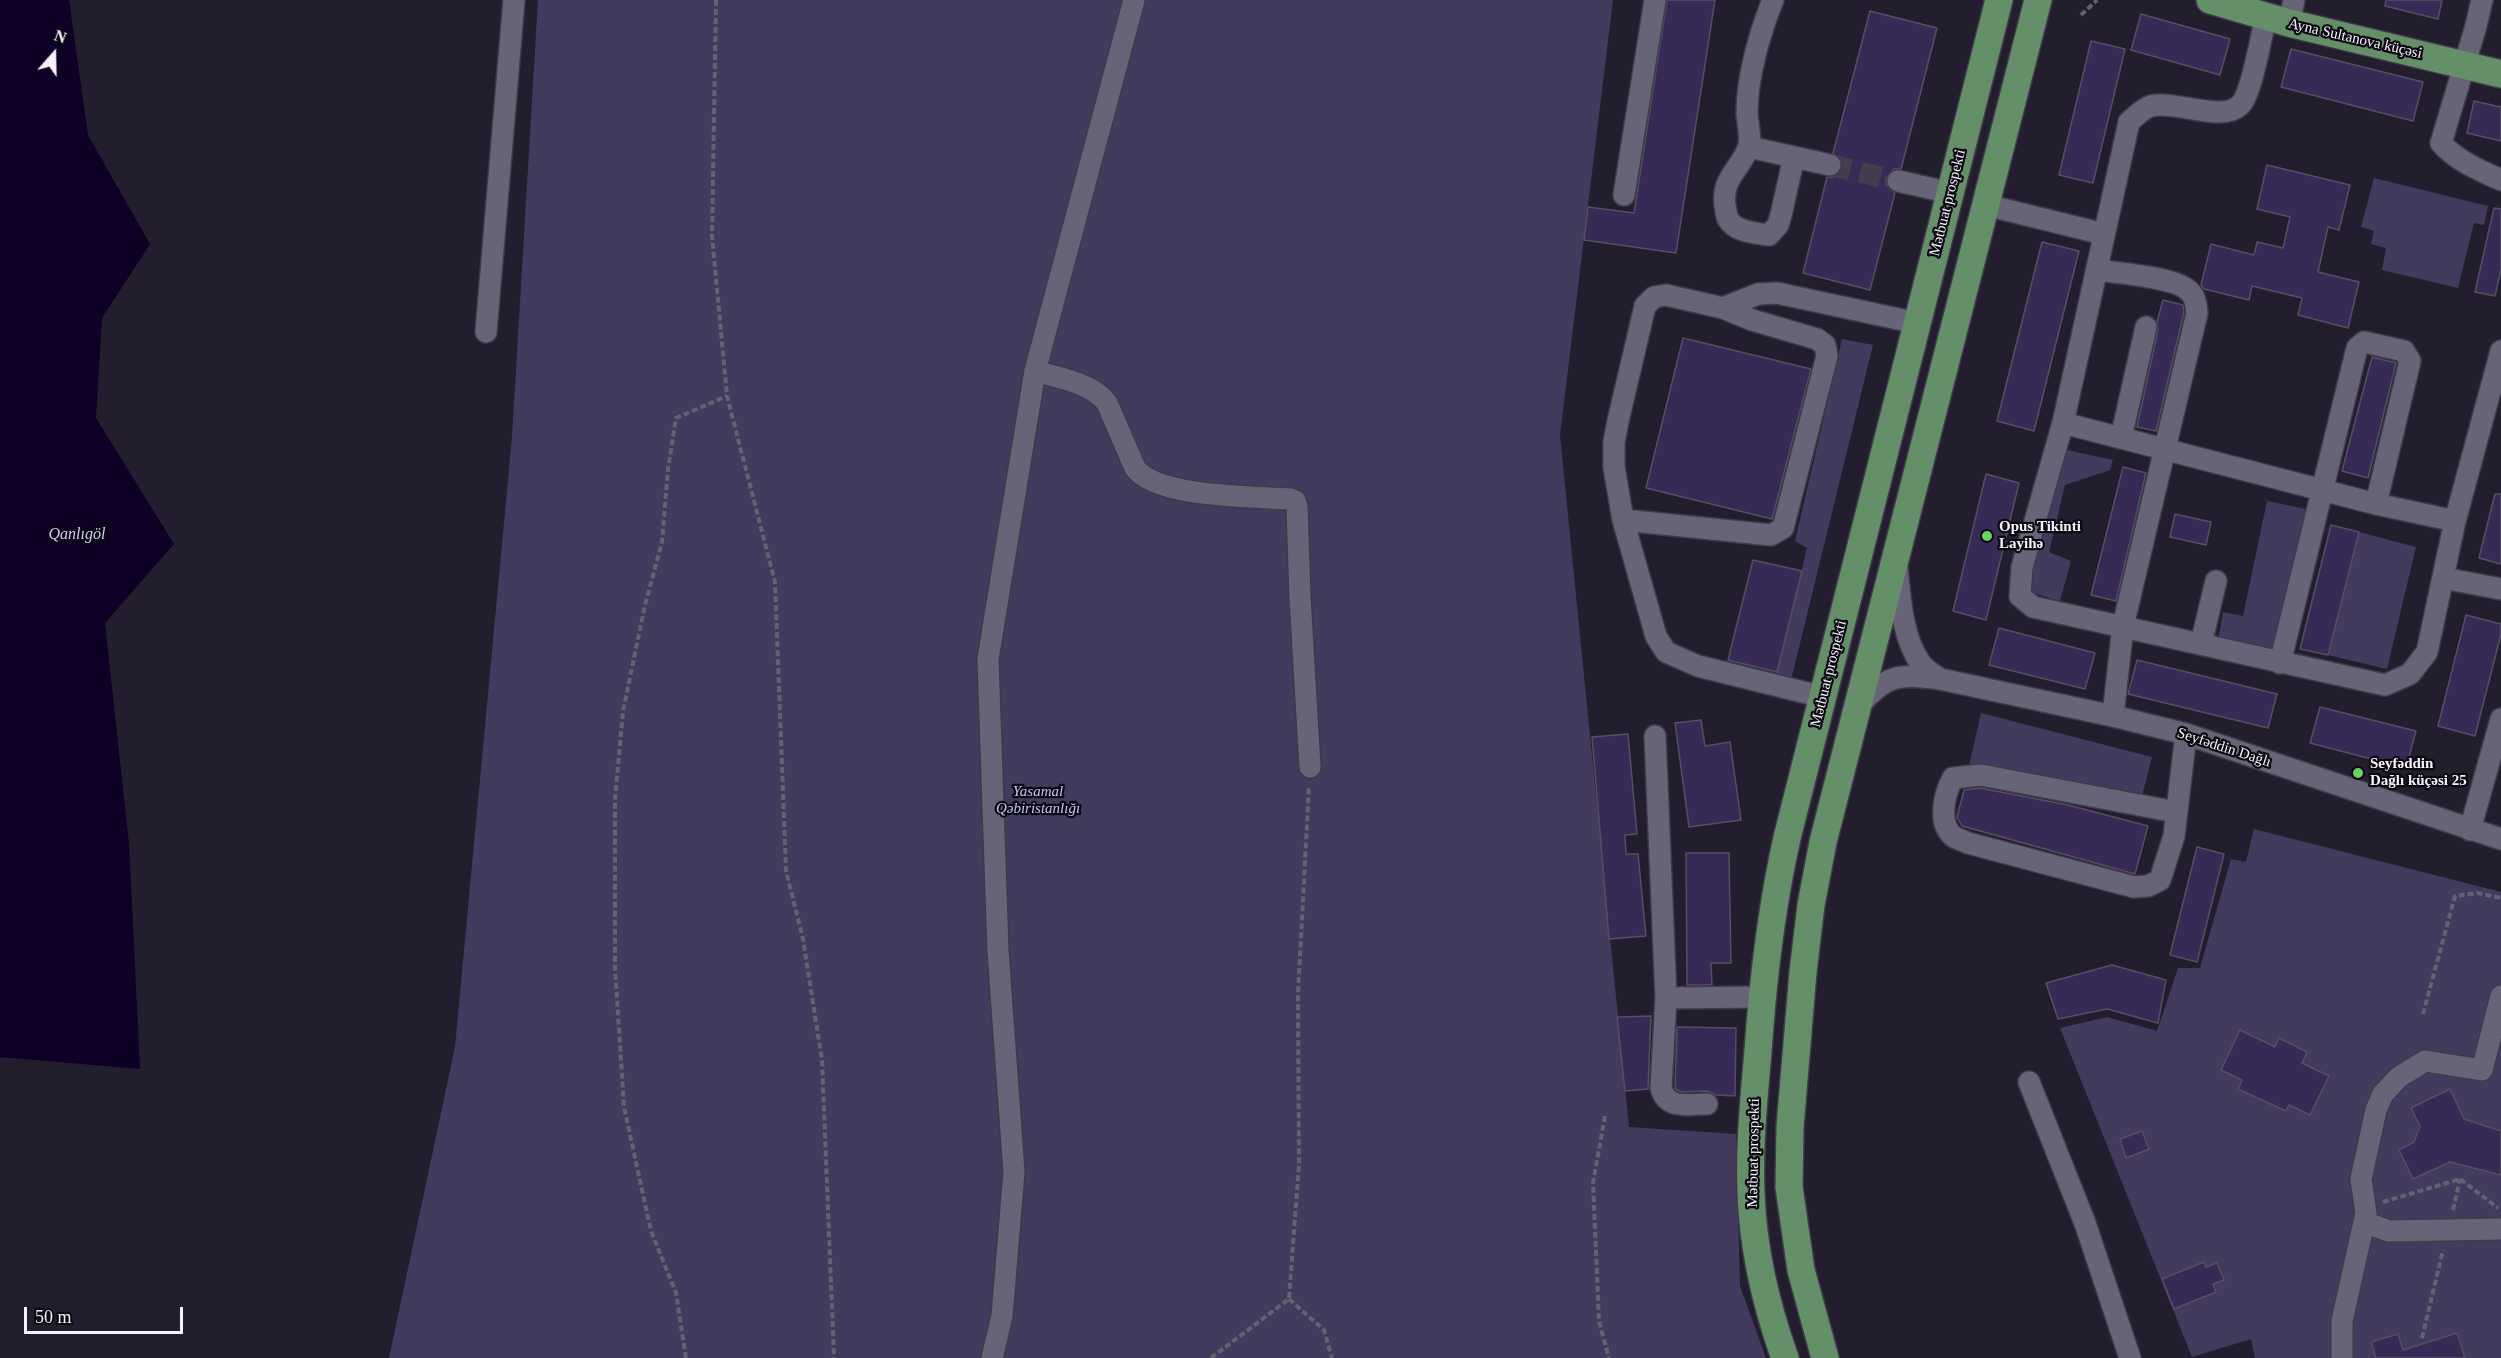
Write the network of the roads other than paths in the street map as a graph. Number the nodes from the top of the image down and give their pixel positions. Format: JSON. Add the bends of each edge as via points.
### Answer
{"nodes":[{"id":1,"x":514,"y":0,"type":"edge"},
{"id":2,"x":1134,"y":0,"type":"edge"},
{"id":3,"x":1655,"y":0,"type":"edge"},
{"id":4,"x":1773,"y":0,"type":"edge"},
{"id":5,"x":1999,"y":0,"type":"edge"},
{"id":6,"x":2210,"y":0,"type":"edge"},
{"id":7,"x":2482,"y":0,"type":"edge"},
{"id":8,"x":2038,"y":2,"type":"edge"},
{"id":9,"x":2283,"y":14,"type":"edge"},
{"id":10,"x":2464,"y":64,"type":"junction"},
{"id":11,"x":2501,"y":74,"type":"edge"},
{"id":12,"x":1749,"y":147,"type":"junction"},
{"id":13,"x":1794,"y":157,"type":"junction"},
{"id":14,"x":1830,"y":165,"type":"tunnel mouth"},
{"id":15,"x":2501,"y":180,"type":"edge"},
{"id":16,"x":1898,"y":181,"type":"tunnel mouth"},
{"id":17,"x":1951,"y":193,"type":"junction"},
{"id":18,"x":1624,"y":195,"type":"dead end"},
{"id":19,"x":1986,"y":205,"type":"junction"},
{"id":20,"x":2104,"y":234,"type":"junction"},
{"id":21,"x":2097,"y":270,"type":"junction"},
{"id":22,"x":1723,"y":308,"type":"junction"},
{"id":23,"x":1917,"y":323,"type":"junction"},
{"id":24,"x":2146,"y":327,"type":"dead end"},
{"id":25,"x":486,"y":332,"type":"dead end"},
{"id":26,"x":2501,"y":351,"type":"edge"},
{"id":27,"x":1035,"y":370,"type":"junction"},
{"id":28,"x":2063,"y":423,"type":"junction"},
{"id":29,"x":2121,"y":438,"type":"junction"},
{"id":30,"x":2166,"y":451,"type":"junction"},
{"id":31,"x":2323,"y":488,"type":"junction"},
{"id":32,"x":2376,"y":504,"type":"junction"},
{"id":33,"x":1623,"y":520,"type":"junction"},
{"id":34,"x":2455,"y":521,"type":"junction"},
{"id":35,"x":1896,"y":554,"type":"junction"},
{"id":36,"x":2443,"y":578,"type":"junction"},
{"id":37,"x":2216,"y":582,"type":"dead end"},
{"id":38,"x":2501,"y":589,"type":"edge"},
{"id":39,"x":2123,"y":626,"type":"junction"},
{"id":40,"x":2201,"y":645,"type":"junction"},
{"id":41,"x":2280,"y":663,"type":"junction"},
{"id":42,"x":1940,"y":679,"type":"junction"},
{"id":43,"x":1823,"y":697,"type":"junction"},
{"id":44,"x":1858,"y":707,"type":"junction"},
{"id":45,"x":2113,"y":716,"type":"junction"},
{"id":46,"x":2501,"y":719,"type":"edge"},
{"id":47,"x":2186,"y":734,"type":"junction"},
{"id":48,"x":1655,"y":736,"type":"dead end"},
{"id":49,"x":1310,"y":767,"type":"road end"},
{"id":50,"x":2176,"y":812,"type":"junction"},
{"id":51,"x":2470,"y":830,"type":"junction"},
{"id":52,"x":2501,"y":839,"type":"edge"},
{"id":53,"x":2501,"y":996,"type":"edge"},
{"id":54,"x":1762,"y":997,"type":"junction"},
{"id":55,"x":1666,"y":998,"type":"junction"},
{"id":56,"x":2029,"y":1082,"type":"dead end"},
{"id":57,"x":1707,"y":1104,"type":"dead end"},
{"id":58,"x":2365,"y":1215,"type":"junction"},
{"id":59,"x":2501,"y":1229,"type":"edge"},
{"id":60,"x":992,"y":1358,"type":"edge"},
{"id":61,"x":1785,"y":1358,"type":"edge"},
{"id":62,"x":1825,"y":1358,"type":"edge"},
{"id":63,"x":2130,"y":1358,"type":"edge"},
{"id":64,"x":2342,"y":1358,"type":"edge"}],
"edges":[{"from":1,"to":25,"type":"street"},
{"from":2,"to":27,"type":"street"},
{"from":3,"to":18,"type":"street"},
{"from":4,"to":12,"type":"street","via":[[1750,82]]},
{"from":5,"to":17,"type":"main road","name":"Mətbuat prospekti"},
{"from":6,"to":9,"type":"main road","name":"Ayna Sultanova küçəsi"},
{"from":7,"to":10,"type":"street"},
{"from":8,"to":19,"type":"main road"},
{"from":9,"to":10,"type":"main road","name":"Ayna Sultanova küçəsi"},
{"from":9,"to":20,"type":"street","via":[[2241,105],[2227,113],[2149,106],[2129,122]]},
{"from":10,"to":11,"type":"main road","name":"Ayna Sultanova küçəsi"},
{"from":10,"to":15,"type":"street","via":[[2440,143],[2466,164]]},
{"from":12,"to":13,"type":"street"},
{"from":12,"to":13,"type":"street","via":[[1727,181],[1723,195],[1727,218],[1751,232],[1770,235],[1778,225]]},
{"from":13,"to":14,"type":"street"},
{"from":16,"to":17,"type":"street"},
{"from":17,"to":23,"type":"main road","name":"Mətbuat prospekti"},
{"from":19,"to":20,"type":"street"},
{"from":19,"to":35,"type":"main road"},
{"from":20,"to":21,"type":"street"},
{"from":21,"to":28,"type":"street"},
{"from":21,"to":30,"type":"street","via":[[2155,278],[2188,290],[2196,301],[2198,313]]},
{"from":22,"to":23,"type":"street","via":[[1758,294],[1777,293]]},
{"from":22,"to":33,"type":"street","via":[[1666,296],[1654,297],[1645,306],[1614,442]]},
{"from":22,"to":33,"type":"street","via":[[1825,345],[1827,356],[1783,528],[1772,535]]},
{"from":23,"to":43,"type":"main road","name":"Mətbuat prospekti"},
{"from":24,"to":29,"type":"street"},
{"from":26,"to":34,"type":"street"},
{"from":27,"to":49,"type":"street","via":[[1100,394],[1135,468],[1147,479],[1199,492],[1295,501]]},
{"from":27,"to":60,"type":"street","via":[[988,659],[998,951],[1014,1172],[1002,1316]]},
{"from":28,"to":29,"type":"street"},
{"from":28,"to":39,"type":"street","via":[[2022,567],[2020,596],[2033,607]]},
{"from":29,"to":30,"type":"street"},
{"from":30,"to":31,"type":"street"},
{"from":30,"to":39,"type":"street"},
{"from":31,"to":32,"type":"street"},
{"from":31,"to":32,"type":"street","via":[[2357,348],[2364,342],[2404,351],[2410,361]]},
{"from":31,"to":41,"type":"street"},
{"from":32,"to":34,"type":"street"},
{"from":33,"to":43,"type":"street","via":[[1656,636],[1666,652],[1698,666]]},
{"from":34,"to":36,"type":"street"},
{"from":35,"to":42,"type":"street","via":[[1910,639],[1921,663]]},
{"from":35,"to":44,"type":"main road"},
{"from":36,"to":38,"type":"street"},
{"from":36,"to":41,"type":"street","via":[[2427,652],[2410,674],[2385,685]]},
{"from":37,"to":40,"type":"street"},
{"from":39,"to":40,"type":"street"},
{"from":39,"to":45,"type":"street"},
{"from":40,"to":41,"type":"street"},
{"from":42,"to":44,"type":"street","name":"Seyfəddin Dağlı","via":[[1890,679],[1878,685]]},
{"from":42,"to":45,"type":"street","name":"Seyfəddin Dağlı"},
{"from":43,"to":54,"type":"main road","name":"Mətbuat prospekti","via":[[1773,903]]},
{"from":44,"to":62,"type":"main road","via":[[1811,905],[1790,1127],[1789,1187],[1795,1236]]},
{"from":45,"to":47,"type":"street","name":"Seyfəddin Dağlı"},
{"from":46,"to":51,"type":"street"},
{"from":47,"to":50,"type":"street"},
{"from":47,"to":51,"type":"street","name":"Seyfəddin Dağlı"},
{"from":48,"to":55,"type":"street"},
{"from":50,"to":50,"type":"street","via":[[2174,836],[2160,880],[2134,887],[1968,843],[1954,837],[1946,827],[1944,814],[1953,778],[1981,775]]},
{"from":51,"to":52,"type":"street","name":"Seyfəddin Dağlı"},
{"from":53,"to":58,"type":"street","via":[[2482,1070],[2425,1061],[2399,1077],[2382,1094],[2361,1179]]},
{"from":54,"to":55,"type":"street"},
{"from":54,"to":61,"type":"main road","name":"Mətbuat prospekti","via":[[1751,1193],[1764,1285]]},
{"from":55,"to":57,"type":"street","via":[[1661,1088],[1664,1097],[1671,1103]]},
{"from":56,"to":63,"type":"street","via":[[2085,1223]]},
{"from":58,"to":59,"type":"street","via":[[2388,1231]]},
{"from":58,"to":64,"type":"street","via":[[2342,1321]]}]}
